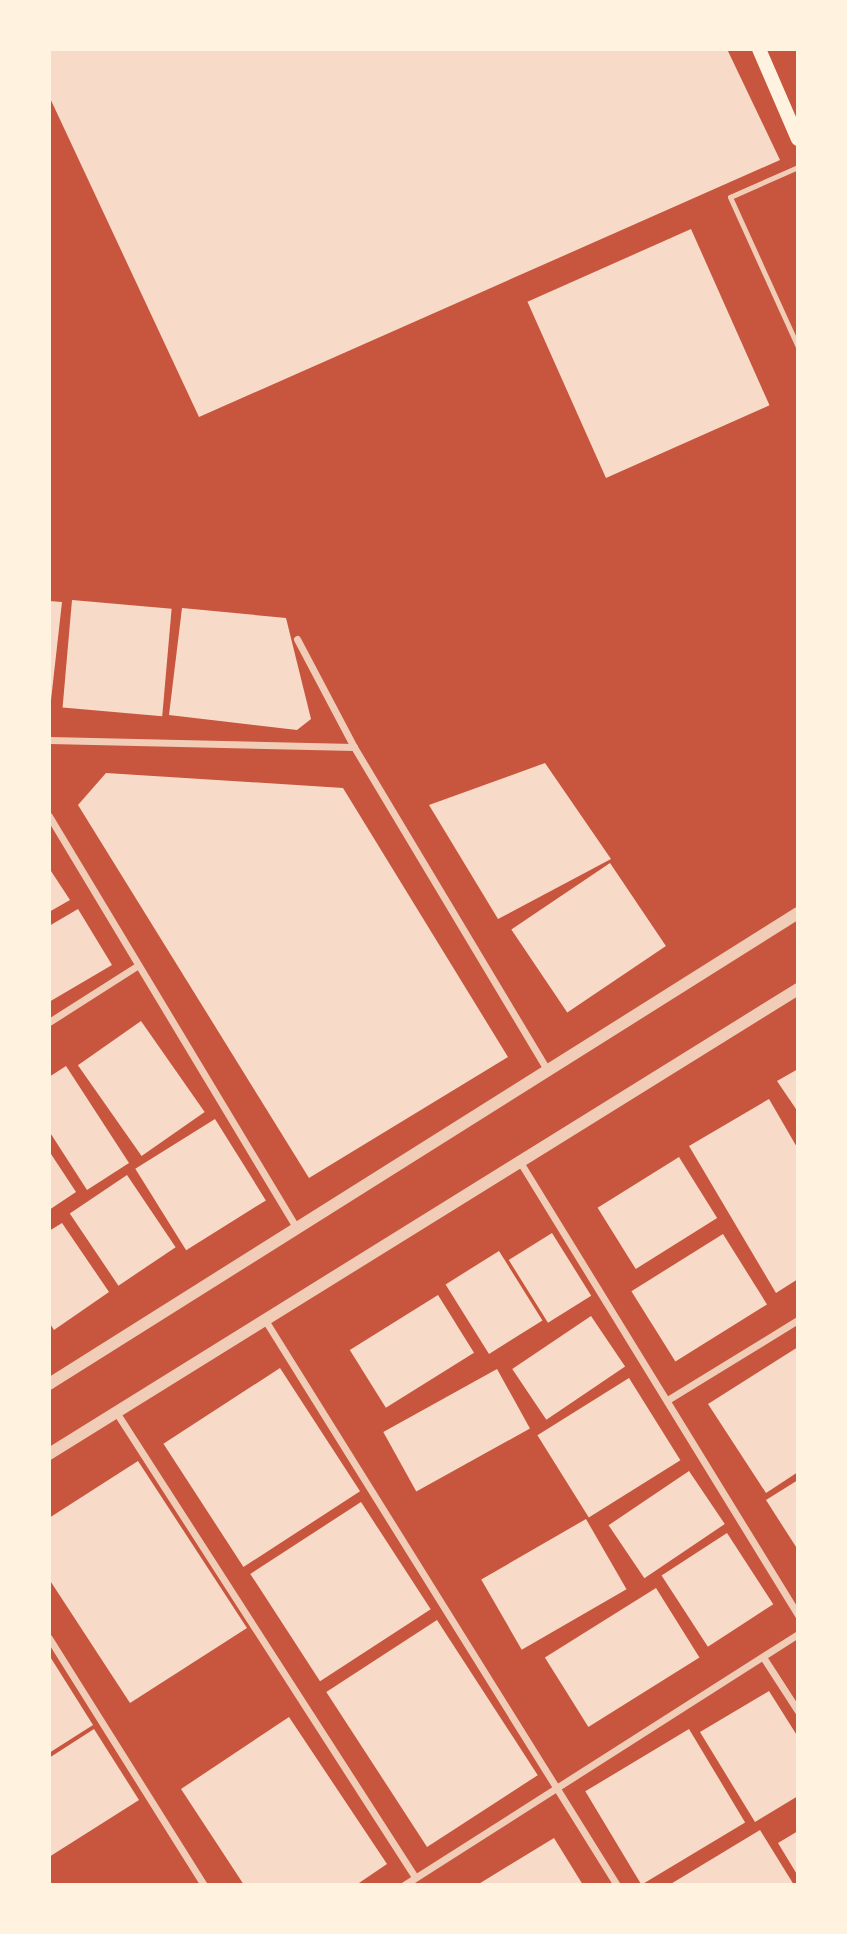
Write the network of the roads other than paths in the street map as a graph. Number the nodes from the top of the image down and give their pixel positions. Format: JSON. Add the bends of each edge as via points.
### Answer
{"nodes":[{"id":1,"x":759,"y":49,"type":"edge"},
{"id":2,"x":798,"y":139,"type":"edge"},
{"id":3,"x":798,"y":167,"type":"edge"},
{"id":4,"x":798,"y":347,"type":"edge"},
{"id":5,"x":297,"y":639,"type":"dead end"},
{"id":6,"x":49,"y":740,"type":"edge"},
{"id":7,"x":354,"y":747,"type":"junction"},
{"id":8,"x":49,"y":816,"type":"edge"},
{"id":9,"x":798,"y":913,"type":"edge"},
{"id":10,"x":137,"y":966,"type":"junction"},
{"id":11,"x":798,"y":989,"type":"edge"},
{"id":12,"x":49,"y":1022,"type":"edge"},
{"id":13,"x":549,"y":1071,"type":"junction"},
{"id":14,"x":520,"y":1162,"type":"junction"},
{"id":15,"x":297,"y":1229,"type":"junction"},
{"id":16,"x":265,"y":1320,"type":"junction"},
{"id":17,"x":798,"y":1321,"type":"edge"},
{"id":18,"x":49,"y":1384,"type":"edge"},
{"id":19,"x":669,"y":1399,"type":"junction"},
{"id":20,"x":116,"y":1412,"type":"junction"},
{"id":21,"x":49,"y":1454,"type":"edge"},
{"id":22,"x":798,"y":1615,"type":"edge"},
{"id":23,"x":798,"y":1634,"type":"edge"},
{"id":24,"x":49,"y":1638,"type":"edge"},
{"id":25,"x":763,"y":1657,"type":"junction"},
{"id":26,"x":798,"y":1711,"type":"edge"},
{"id":27,"x":557,"y":1786,"type":"junction"},
{"id":28,"x":415,"y":1877,"type":"junction"},
{"id":29,"x":204,"y":1885,"type":"edge"},
{"id":30,"x":404,"y":1885,"type":"edge"},
{"id":31,"x":617,"y":1885,"type":"edge"}],
"edges":[{"from":1,"to":2,"type":"main road"},
{"from":3,"to":4,"type":"lane","via":[[730,197]]},
{"from":5,"to":7,"type":"street"},
{"from":6,"to":7,"type":"street"},
{"from":7,"to":13,"type":"street"},
{"from":8,"to":10,"type":"street"},
{"from":9,"to":13,"type":"street"},
{"from":10,"to":12,"type":"street"},
{"from":10,"to":15,"type":"street"},
{"from":11,"to":14,"type":"street"},
{"from":13,"to":15,"type":"street"},
{"from":14,"to":16,"type":"street"},
{"from":14,"to":19,"type":"street"},
{"from":15,"to":18,"type":"street"},
{"from":16,"to":20,"type":"street"},
{"from":16,"to":27,"type":"street"},
{"from":17,"to":19,"type":"street"},
{"from":19,"to":22,"type":"street"},
{"from":20,"to":21,"type":"street"},
{"from":20,"to":28,"type":"street"},
{"from":23,"to":25,"type":"street"},
{"from":24,"to":29,"type":"street"},
{"from":25,"to":26,"type":"street"},
{"from":25,"to":27,"type":"street"},
{"from":27,"to":28,"type":"street"},
{"from":27,"to":31,"type":"street"},
{"from":28,"to":30,"type":"street"}]}
